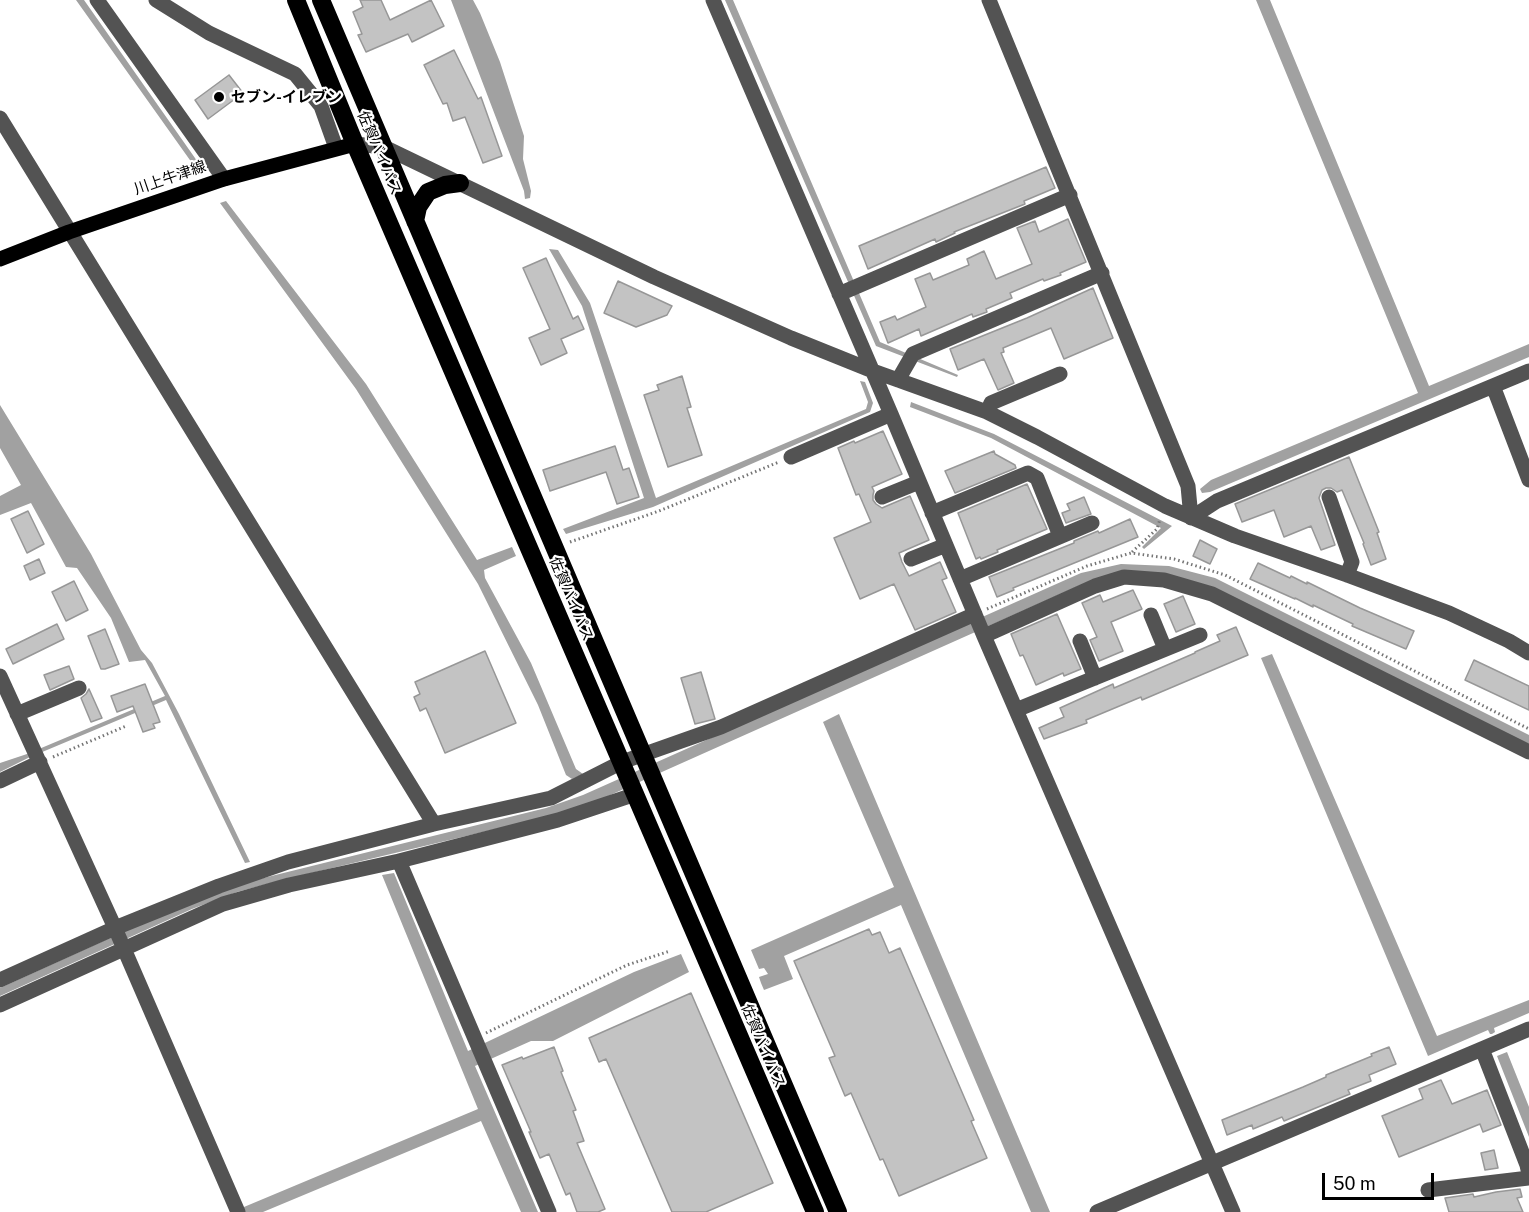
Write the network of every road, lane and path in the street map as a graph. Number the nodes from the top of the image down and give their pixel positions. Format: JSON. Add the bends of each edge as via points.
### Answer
{"nodes":[{"id":1,"x":97,"y":0,"type":"edge"},
{"id":2,"x":156,"y":0,"type":"edge"},
{"id":3,"x":296,"y":0,"type":"edge"},
{"id":4,"x":321,"y":0,"type":"edge"},
{"id":5,"x":713,"y":0,"type":"edge"},
{"id":6,"x":989,"y":0,"type":"edge"},
{"id":7,"x":0,"y":118,"type":"edge"},
{"id":8,"x":355,"y":144,"type":"junction"},
{"id":9,"x":384,"y":147,"type":"junction"},
{"id":10,"x":336,"y":148,"type":"junction"},
{"id":11,"x":224,"y":179,"type":"junction"},
{"id":12,"x":460,"y":183,"type":"junction"},
{"id":13,"x":1070,"y":195,"type":"junction"},
{"id":14,"x":416,"y":221,"type":"junction"},
{"id":15,"x":69,"y":232,"type":"junction"},
{"id":16,"x":0,"y":259,"type":"edge"},
{"id":17,"x":1102,"y":273,"type":"junction"},
{"id":18,"x":839,"y":294,"type":"junction"},
{"id":19,"x":1529,"y":370,"type":"edge"},
{"id":20,"x":873,"y":371,"type":"junction"},
{"id":21,"x":1060,"y":374,"type":"dead end"},
{"id":22,"x":898,"y":380,"type":"junction"},
{"id":23,"x":1493,"y":386,"type":"junction"},
{"id":24,"x":987,"y":412,"type":"junction"},
{"id":25,"x":891,"y":414,"type":"junction"},
{"id":26,"x":791,"y":457,"type":"joint"},
{"id":27,"x":1529,"y":480,"type":"edge"},
{"id":28,"x":919,"y":482,"type":"junction"},
{"id":29,"x":882,"y":497,"type":"dead end"},
{"id":30,"x":1329,"y":497,"type":"dead end"},
{"id":31,"x":932,"y":513,"type":"junction"},
{"id":32,"x":1161,"y":517,"type":"dead end"},
{"id":33,"x":1191,"y":518,"type":"junction"},
{"id":34,"x":1092,"y":523,"type":"dead end"},
{"id":35,"x":1060,"y":536,"type":"junction"},
{"id":36,"x":946,"y":545,"type":"junction"},
{"id":37,"x":554,"y":548,"type":"junction"},
{"id":38,"x":1131,"y":553,"type":"dead end"},
{"id":39,"x":911,"y":559,"type":"dead end"},
{"id":40,"x":1347,"y":575,"type":"junction"},
{"id":41,"x":960,"y":579,"type":"junction"},
{"id":42,"x":975,"y":614,"type":"junction"},
{"id":43,"x":1151,"y":615,"type":"dead end"},
{"id":44,"x":1200,"y":635,"type":"dead end"},
{"id":45,"x":984,"y":636,"type":"junction"},
{"id":46,"x":1080,"y":641,"type":"dead end"},
{"id":47,"x":1165,"y":649,"type":"junction"},
{"id":48,"x":1529,"y":653,"type":"edge"},
{"id":49,"x":0,"y":676,"type":"edge"},
{"id":50,"x":1095,"y":678,"type":"junction"},
{"id":51,"x":79,"y":688,"type":"dead end"},
{"id":52,"x":1016,"y":710,"type":"junction"},
{"id":53,"x":17,"y":714,"type":"junction"},
{"id":54,"x":126,"y":726,"type":"dead end"},
{"id":55,"x":1529,"y":752,"type":"edge"},
{"id":56,"x":643,"y":757,"type":"junction"},
{"id":57,"x":40,"y":762,"type":"junction"},
{"id":58,"x":623,"y":765,"type":"junction"},
{"id":59,"x":0,"y":781,"type":"edge"},
{"id":60,"x":635,"y":792,"type":"junction"},
{"id":61,"x":434,"y":824,"type":"junction"},
{"id":62,"x":399,"y":861,"type":"junction"},
{"id":63,"x":115,"y":928,"type":"junction"},
{"id":64,"x":124,"y":949,"type":"junction"},
{"id":65,"x":670,"y":951,"type":"dead end"},
{"id":66,"x":0,"y":980,"type":"edge"},
{"id":67,"x":0,"y":1005,"type":"edge"},
{"id":68,"x":1529,"y":1029,"type":"edge"},
{"id":69,"x":475,"y":1038,"type":"junction"},
{"id":70,"x":1482,"y":1049,"type":"junction"},
{"id":71,"x":1212,"y":1163,"type":"junction"},
{"id":72,"x":1529,"y":1171,"type":"edge"},
{"id":73,"x":1428,"y":1190,"type":"dead end"},
{"id":74,"x":236,"y":1208,"type":"edge"},
{"id":75,"x":549,"y":1212,"type":"edge"},
{"id":76,"x":815,"y":1212,"type":"edge"},
{"id":77,"x":838,"y":1212,"type":"edge"},
{"id":78,"x":1097,"y":1212,"type":"edge"},
{"id":79,"x":1233,"y":1212,"type":"edge"}],
"edges":[{"from":1,"to":11,"type":"street"},
{"from":2,"to":10,"type":"street","via":[[209,33],[295,74],[321,106]]},
{"from":3,"to":8,"type":"highway","name":"佐賀バイパス"},
{"from":4,"to":9,"type":"highway","name":"佐賀バイパス"},
{"from":5,"to":18,"type":"street"},
{"from":6,"to":13,"type":"street"},
{"from":7,"to":15,"type":"street"},
{"from":8,"to":9,"type":"street"},
{"from":8,"to":10,"type":"main road","name":"川上牛津線"},
{"from":8,"to":58,"type":"highway","name":"佐賀バイパス"},
{"from":9,"to":12,"type":"street"},
{"from":9,"to":14,"type":"highway","name":"佐賀バイパス"},
{"from":10,"to":11,"type":"main road","name":"川上牛津線"},
{"from":11,"to":15,"type":"main road","name":"川上牛津線"},
{"from":12,"to":14,"type":"highway","via":[[428,192],[418,207]]},
{"from":12,"to":20,"type":"street","via":[[654,277]]},
{"from":13,"to":17,"type":"street"},
{"from":13,"to":18,"type":"street"},
{"from":14,"to":37,"type":"highway","name":"佐賀バイパス"},
{"from":15,"to":16,"type":"main road","name":"川上牛津線"},
{"from":15,"to":61,"type":"street"},
{"from":17,"to":22,"type":"street","via":[[910,360]]},
{"from":17,"to":33,"type":"street","via":[[1188,486]]},
{"from":18,"to":20,"type":"street"},
{"from":19,"to":23,"type":"street"},
{"from":20,"to":22,"type":"street"},
{"from":20,"to":25,"type":"street"},
{"from":21,"to":24,"type":"street","via":[[991,404]]},
{"from":22,"to":24,"type":"street"},
{"from":23,"to":27,"type":"street"},
{"from":23,"to":33,"type":"street","via":[[1217,501]]},
{"from":24,"to":33,"type":"street"},
{"from":25,"to":26,"type":"street"},
{"from":25,"to":28,"type":"street"},
{"from":26,"to":37,"type":"path","via":[[659,511]]},
{"from":28,"to":29,"type":"street"},
{"from":28,"to":31,"type":"street"},
{"from":30,"to":40,"type":"street","via":[[1352,562]]},
{"from":31,"to":35,"type":"street","via":[[1028,473],[1037,478]]},
{"from":31,"to":36,"type":"street"},
{"from":32,"to":38,"type":"path","via":[[1157,529]]},
{"from":33,"to":40,"type":"street"},
{"from":34,"to":35,"type":"street"},
{"from":35,"to":41,"type":"street"},
{"from":36,"to":39,"type":"street"},
{"from":36,"to":41,"type":"street"},
{"from":37,"to":56,"type":"highway","name":"佐賀バイパス"},
{"from":40,"to":48,"type":"street","via":[[1449,613]]},
{"from":41,"to":42,"type":"street"},
{"from":42,"to":45,"type":"street"},
{"from":42,"to":56,"type":"street","via":[[721,727]]},
{"from":43,"to":47,"type":"street"},
{"from":44,"to":47,"type":"street"},
{"from":45,"to":52,"type":"street"},
{"from":45,"to":55,"type":"street","via":[[1095,586],[1124,577],[1164,580],[1212,594]]},
{"from":46,"to":50,"type":"street"},
{"from":47,"to":50,"type":"street"},
{"from":49,"to":53,"type":"street"},
{"from":50,"to":52,"type":"street"},
{"from":51,"to":53,"type":"street"},
{"from":52,"to":71,"type":"street"},
{"from":53,"to":57,"type":"street"},
{"from":54,"to":57,"type":"path"},
{"from":56,"to":58,"type":"street"},
{"from":56,"to":77,"type":"highway","name":"佐賀バイパス"},
{"from":57,"to":59,"type":"street"},
{"from":57,"to":63,"type":"street"},
{"from":58,"to":60,"type":"highway","name":"佐賀バイパス"},
{"from":58,"to":61,"type":"street","via":[[551,798]]},
{"from":60,"to":62,"type":"street","via":[[558,820]]},
{"from":60,"to":76,"type":"highway","name":"佐賀バイパス"},
{"from":61,"to":63,"type":"street","via":[[288,862]]},
{"from":62,"to":64,"type":"street","via":[[223,904]]},
{"from":62,"to":69,"type":"street"},
{"from":63,"to":64,"type":"street"},
{"from":63,"to":66,"type":"street"},
{"from":64,"to":67,"type":"street"},
{"from":64,"to":74,"type":"street"},
{"from":65,"to":69,"type":"path","via":[[627,965]]},
{"from":68,"to":70,"type":"street"},
{"from":69,"to":75,"type":"street"},
{"from":70,"to":71,"type":"street"},
{"from":70,"to":72,"type":"street"},
{"from":71,"to":78,"type":"street"},
{"from":71,"to":79,"type":"street"},
{"from":72,"to":73,"type":"street"}]}
